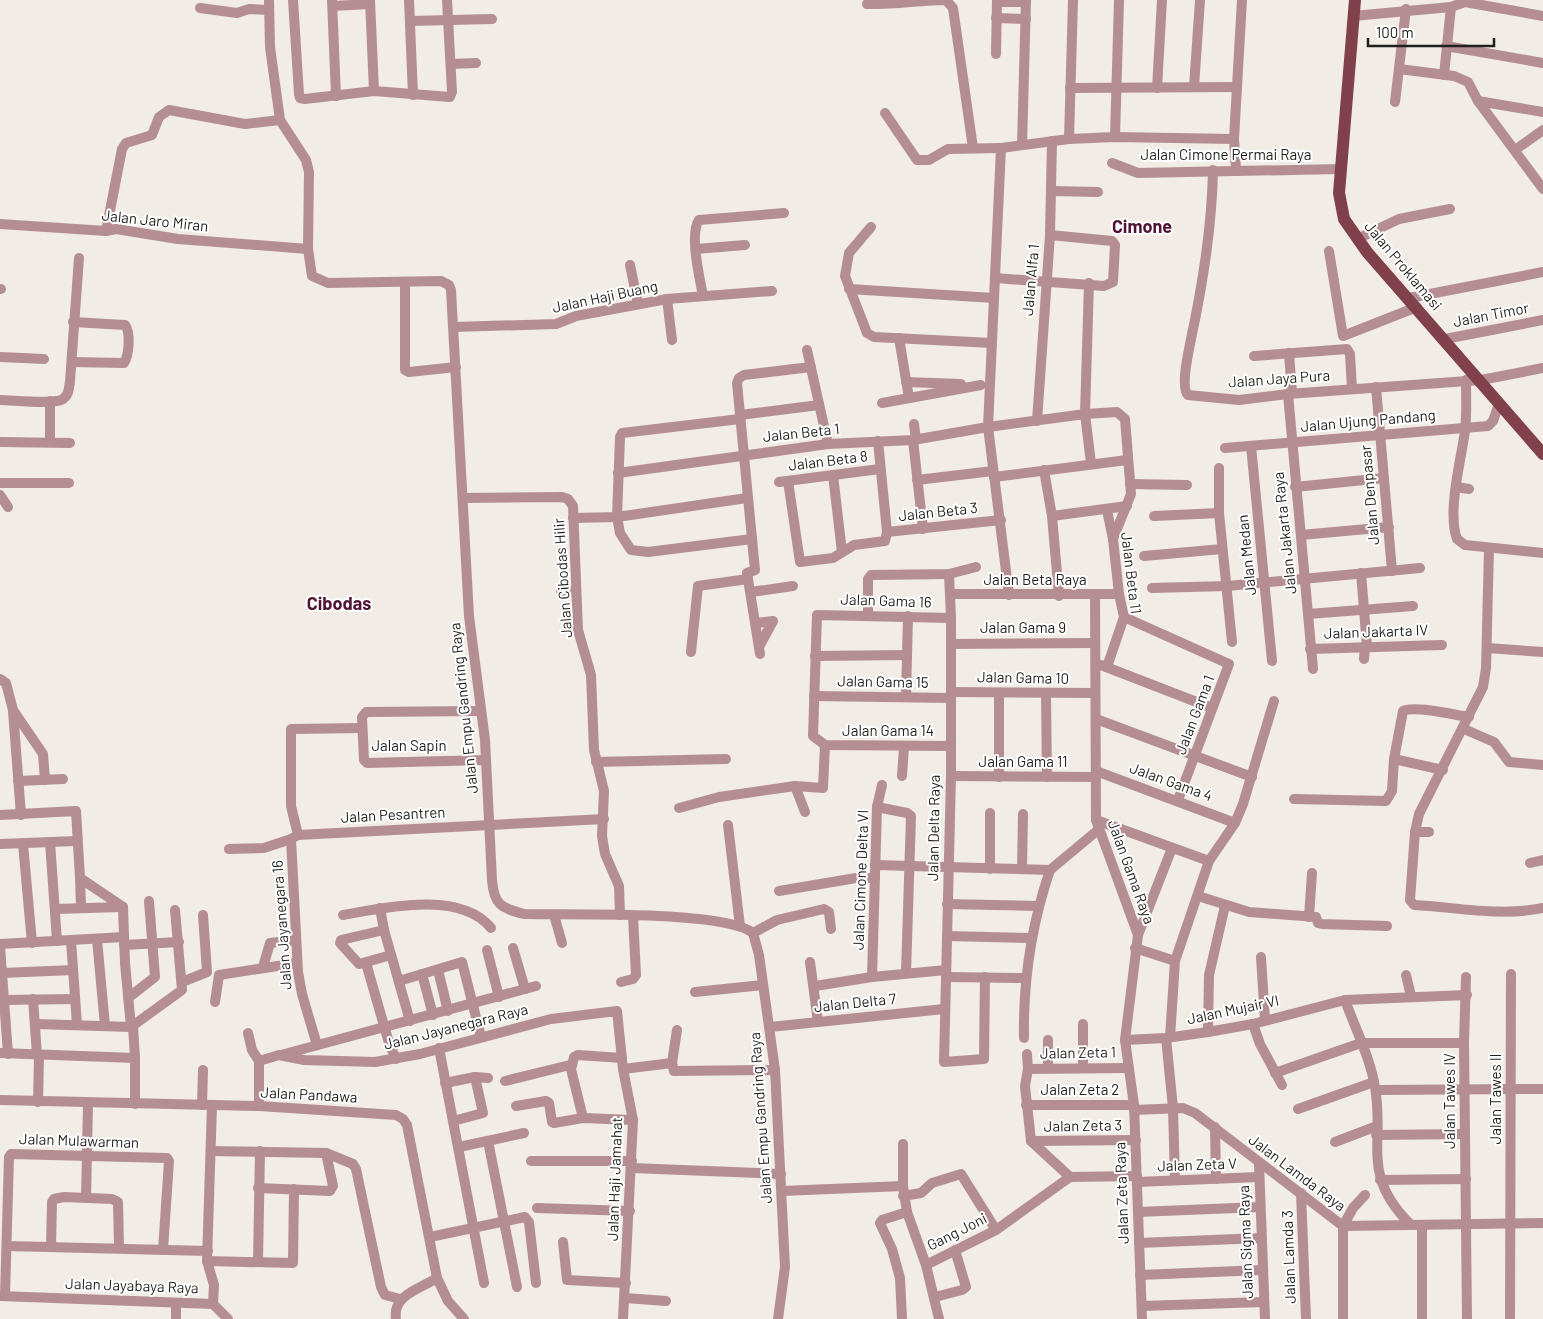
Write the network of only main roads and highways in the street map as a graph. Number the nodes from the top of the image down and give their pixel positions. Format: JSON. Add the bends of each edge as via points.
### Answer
{"nodes":[{"id":1,"x":1355,"y":0,"type":"edge"},
{"id":2,"x":1543,"y":453,"type":"edge"}],
"edges":[{"from":1,"to":2,"type":"main road","name":"Jalan Proklamasi","via":[[1340,169],[1341,210],[1358,239]]}]}
